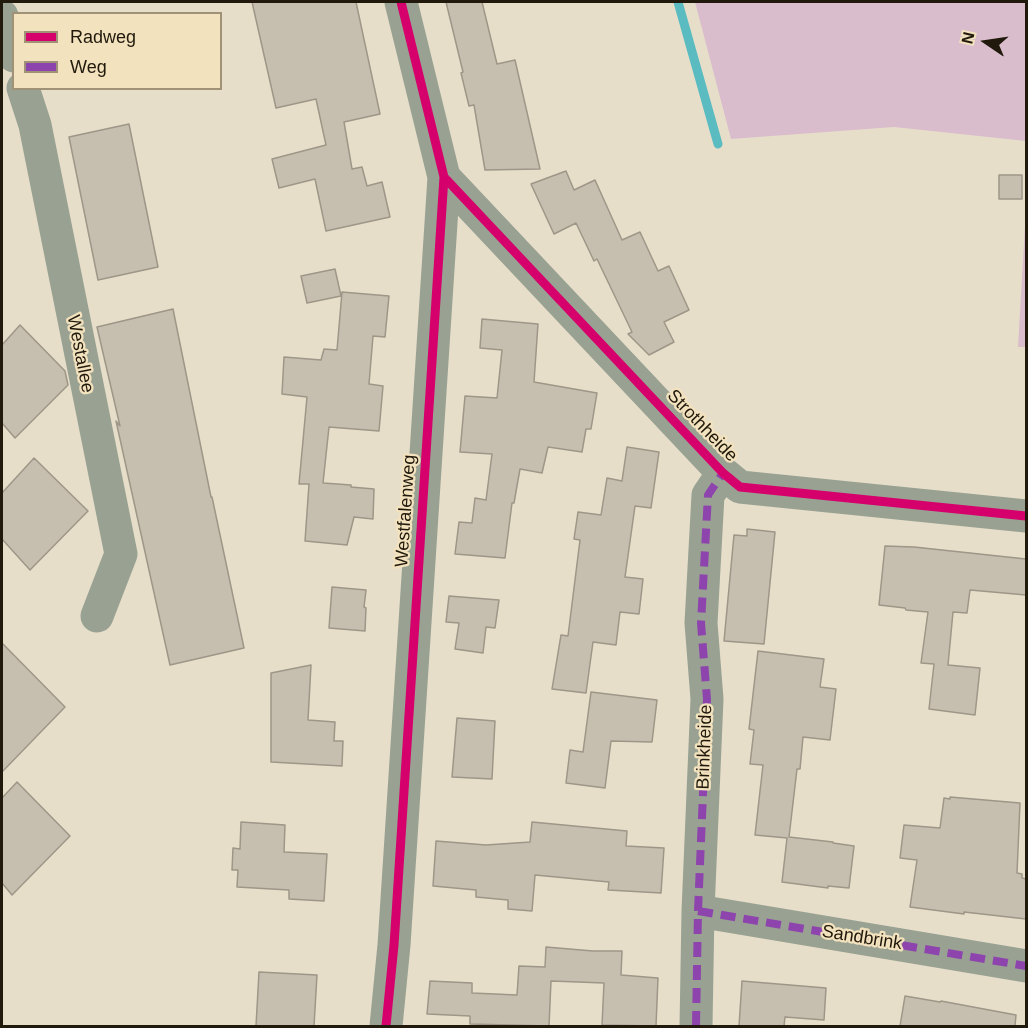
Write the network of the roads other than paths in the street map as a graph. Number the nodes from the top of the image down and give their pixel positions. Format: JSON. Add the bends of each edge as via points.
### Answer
{"nodes":[{"id":1,"x":401,"y":2,"type":"edge"},
{"id":2,"x":2,"y":16,"type":"edge"},
{"id":3,"x":12,"y":49,"type":"edge"},
{"id":4,"x":25,"y":90,"type":"edge"},
{"id":5,"x":444,"y":177,"type":"junction"},
{"id":6,"x":723,"y":473,"type":"junction"},
{"id":7,"x":1026,"y":516,"type":"edge"},
{"id":8,"x":97,"y":616,"type":"dead end"},
{"id":9,"x":698,"y":911,"type":"junction"},
{"id":10,"x":1026,"y":966,"type":"edge"},
{"id":11,"x":386,"y":1026,"type":"edge"},
{"id":12,"x":696,"y":1026,"type":"edge"}],
"edges":[{"from":1,"to":5,"type":"street","name":"Westfalenweg"},
{"from":2,"to":3,"type":"street"},
{"from":4,"to":8,"type":"street","name":"Westallee","via":[[35,125],[121,554]]},
{"from":5,"to":6,"type":"street","name":"Strothheide"},
{"from":5,"to":11,"type":"street","name":"Westfalenweg"},
{"from":6,"to":7,"type":"street","name":"Strothheide","via":[[740,487]]},
{"from":6,"to":9,"type":"street","name":"Brinkheide","via":[[708,495],[706,530],[701,623],[707,699]]},
{"from":9,"to":10,"type":"street","name":"Sandbrink"},
{"from":9,"to":12,"type":"street","name":"Brinkheide"}]}
